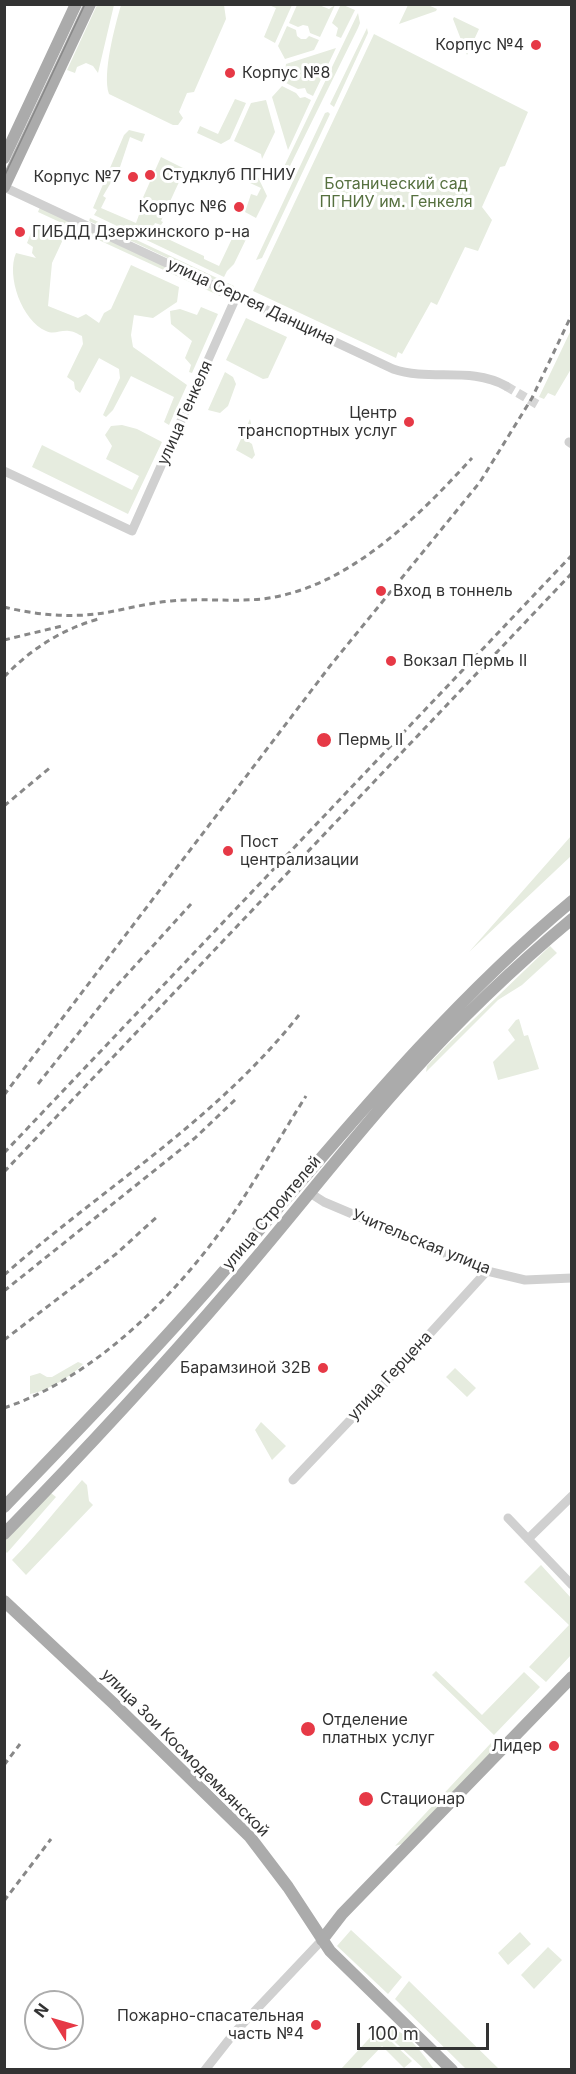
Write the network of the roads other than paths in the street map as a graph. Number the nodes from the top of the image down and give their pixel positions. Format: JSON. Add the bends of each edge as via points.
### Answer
{"nodes":[{"id":1,"x":76,"y":4,"type":"edge"},
{"id":2,"x":90,"y":4,"type":"edge"},
{"id":3,"x":4,"y":158,"type":"edge"},
{"id":4,"x":4,"y":187,"type":"edge"},
{"id":5,"x":237,"y":295,"type":"junction"},
{"id":6,"x":506,"y":386,"type":"tunnel mouth"},
{"id":7,"x":4,"y":471,"type":"edge"},
{"id":8,"x":569,"y":908,"type":"edge"},
{"id":9,"x":572,"y":920,"type":"edge"},
{"id":10,"x":310,"y":1193,"type":"junction"},
{"id":11,"x":487,"y":1271,"type":"junction"},
{"id":12,"x":572,"y":1278,"type":"edge"},
{"id":13,"x":293,"y":1480,"type":"dead end"},
{"id":14,"x":572,"y":1496,"type":"edge"},
{"id":15,"x":4,"y":1507,"type":"edge"},
{"id":16,"x":508,"y":1518,"type":"dead end"},
{"id":17,"x":4,"y":1534,"type":"edge"},
{"id":18,"x":528,"y":1539,"type":"junction"},
{"id":19,"x":572,"y":1585,"type":"edge"},
{"id":20,"x":5,"y":1603,"type":"edge"},
{"id":21,"x":572,"y":1677,"type":"edge"},
{"id":22,"x":322,"y":1940,"type":"junction"},
{"id":23,"x":205,"y":2070,"type":"edge"},
{"id":24,"x":452,"y":2070,"type":"edge"}],
"edges":[{"from":1,"to":3,"type":"main road"},
{"from":2,"to":4,"type":"main road"},
{"from":4,"to":5,"type":"street","name":"улица Сергея Данщина"},
{"from":5,"to":6,"type":"street","name":"улица Сергея Данщина","via":[[401,372],[471,375]]},
{"from":5,"to":7,"type":"street","name":"улица Генкеля","via":[[132,531]]},
{"from":8,"to":15,"type":"main road","name":"улица Строителей","via":[[486,979],[397,1071],[196,1303]]},
{"from":9,"to":10,"type":"main road","name":"улица Строителей","via":[[449,1033]]},
{"from":10,"to":11,"type":"street","name":"Учительская улица"},
{"from":10,"to":17,"type":"main road","name":"улица Строителей","via":[[145,1385]]},
{"from":11,"to":12,"type":"street","name":"Учительская улица","via":[[525,1280]]},
{"from":11,"to":13,"type":"street","name":"улица Герцена"},
{"from":14,"to":18,"type":"street"},
{"from":16,"to":18,"type":"street"},
{"from":18,"to":19,"type":"street"},
{"from":20,"to":22,"type":"main road","name":"улица Зои Космодемьянской","via":[[250,1837]]},
{"from":21,"to":22,"type":"main road","via":[[342,1914]]},
{"from":22,"to":23,"type":"street","via":[[235,2032]]},
{"from":22,"to":24,"type":"main road","name":"улица Зои Космодемьянской"}]}
